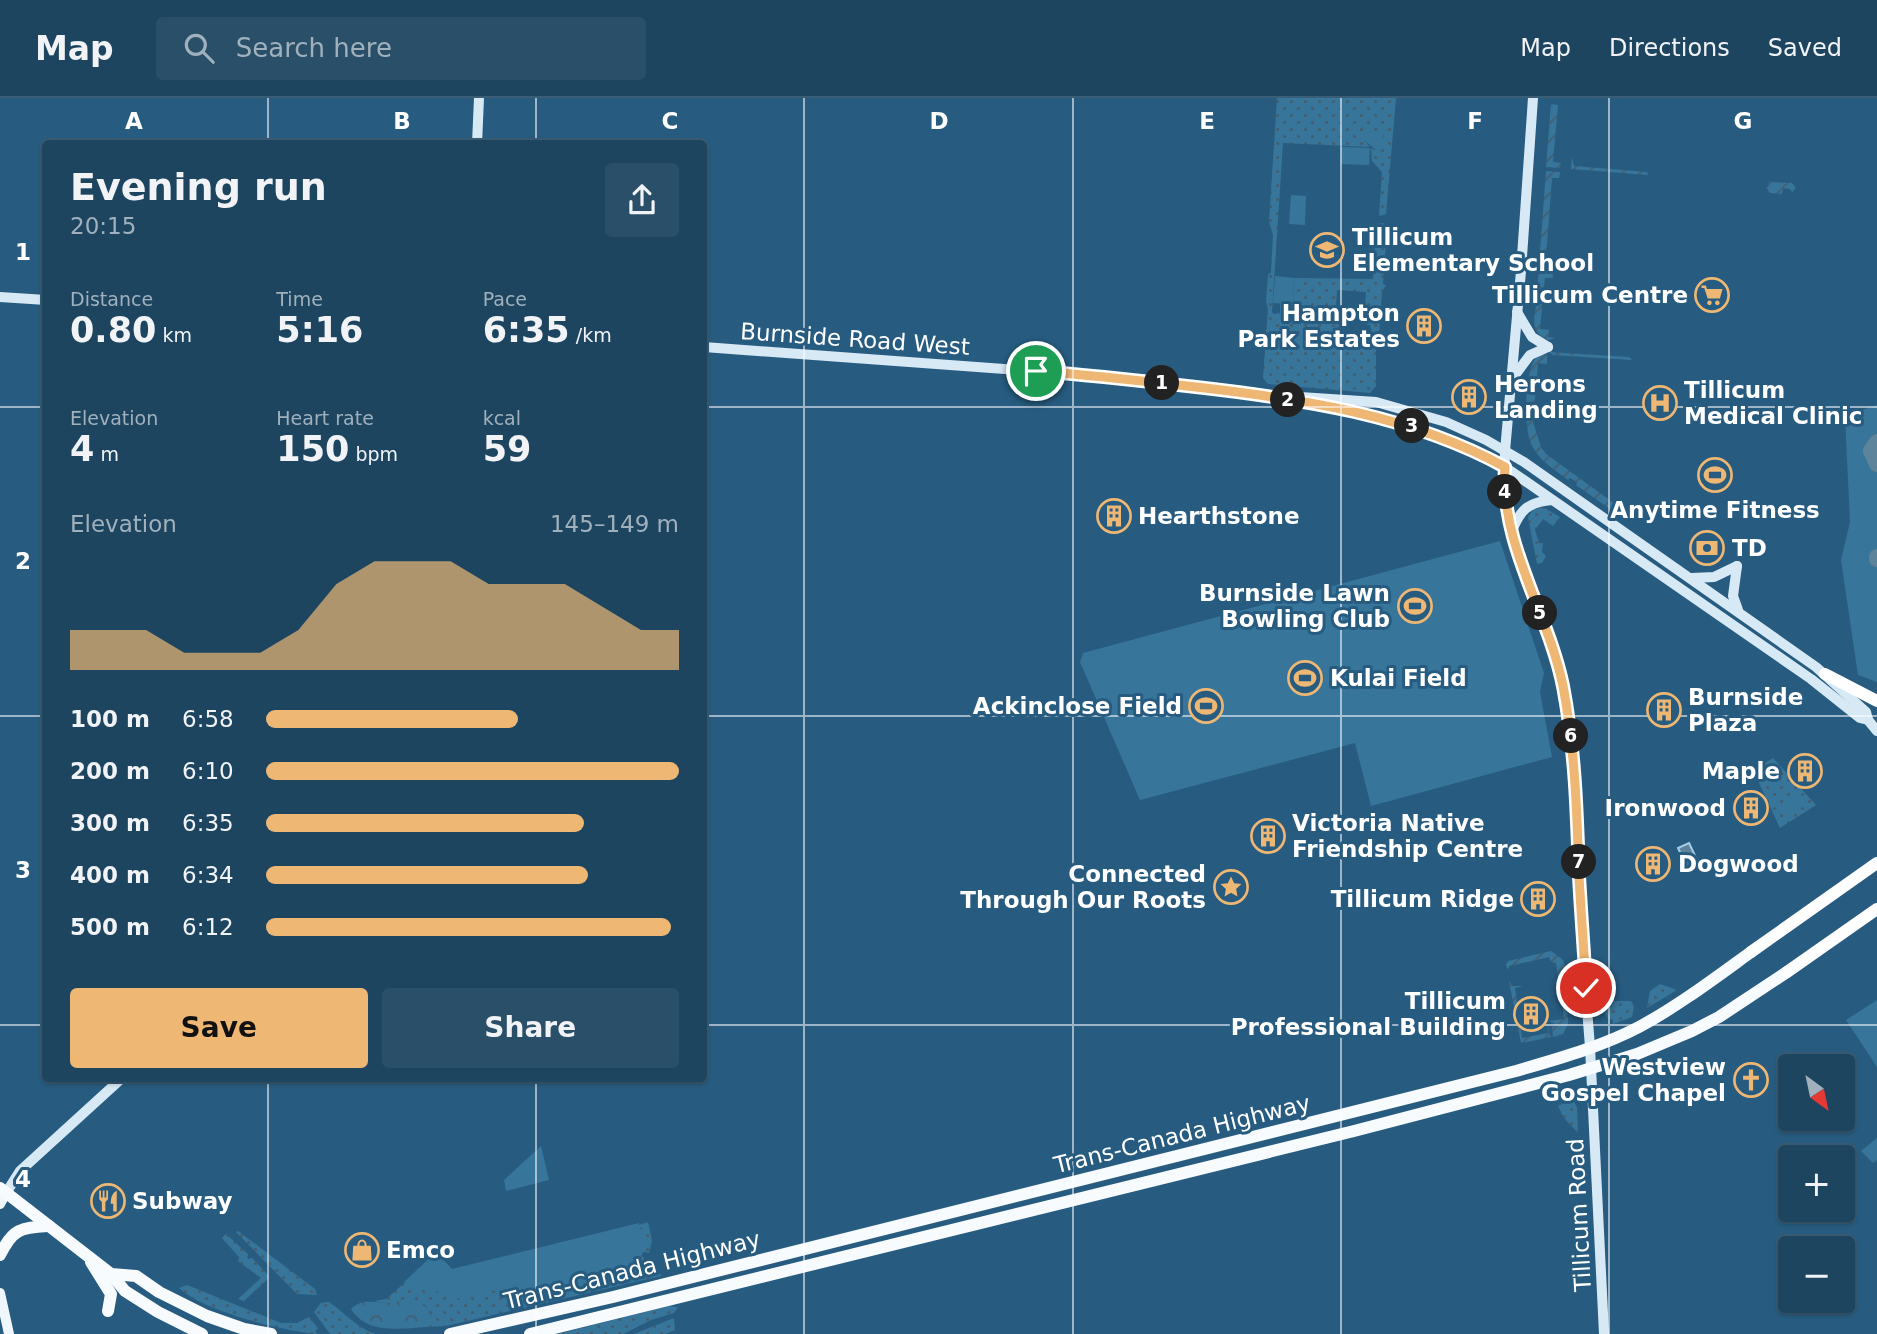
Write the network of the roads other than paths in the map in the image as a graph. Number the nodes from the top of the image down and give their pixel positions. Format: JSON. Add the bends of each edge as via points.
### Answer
{"nodes":[{"id":1,"x":479,"y":98,"type":"edge"},
{"id":2,"x":1533,"y":98,"type":"edge"},
{"id":3,"x":477,"y":140,"type":"edge"},
{"id":4,"x":0,"y":297,"type":"edge"},
{"id":5,"x":42,"y":300,"type":"edge"},
{"id":6,"x":1517,"y":312,"type":"junction"},
{"id":7,"x":707,"y":347,"type":"edge"},
{"id":8,"x":1511,"y":380,"type":"junction"},
{"id":9,"x":1254,"y":394,"type":"junction"},
{"id":10,"x":1505,"y":451,"type":"junction"},
{"id":11,"x":1505,"y":467,"type":"junction"},
{"id":12,"x":1552,"y":500,"type":"junction"},
{"id":13,"x":1511,"y":532,"type":"junction"},
{"id":14,"x":1688,"y":578,"type":"junction"},
{"id":15,"x":1740,"y":613,"type":"junction"},
{"id":16,"x":1825,"y":674,"type":"junction"},
{"id":17,"x":1877,"y":701,"type":"edge"},
{"id":18,"x":1868,"y":720,"type":"junction"},
{"id":19,"x":1877,"y":731,"type":"edge"},
{"id":20,"x":1877,"y":863,"type":"edge"},
{"id":21,"x":1877,"y":909,"type":"edge"},
{"id":22,"x":1590,"y":1047,"type":"junction"},
{"id":23,"x":1591,"y":1069,"type":"junction"},
{"id":24,"x":118,"y":1082,"type":"edge"},
{"id":25,"x":2,"y":1195,"type":"edge"},
{"id":26,"x":49,"y":1226,"type":"junction"},
{"id":27,"x":85,"y":1253,"type":"junction"},
{"id":28,"x":0,"y":1255,"type":"edge"},
{"id":29,"x":111,"y":1273,"type":"junction"},
{"id":30,"x":0,"y":1293,"type":"edge"},
{"id":31,"x":108,"y":1311,"type":"dead end"},
{"id":32,"x":9,"y":1334,"type":"edge"},
{"id":33,"x":202,"y":1334,"type":"edge"},
{"id":34,"x":271,"y":1334,"type":"edge"},
{"id":35,"x":450,"y":1334,"type":"edge"},
{"id":36,"x":530,"y":1334,"type":"edge"},
{"id":37,"x":1604,"y":1334,"type":"edge"}],
"edges":[{"from":1,"to":3,"type":"main road"},
{"from":2,"to":6,"type":"main road","name":"Tillicum Road"},
{"from":4,"to":5,"type":"main road"},
{"from":6,"to":8,"type":"main road","name":"Tillicum Road"},
{"from":6,"to":8,"type":"main road","via":[[1532,337],[1548,347],[1530,355]]},
{"from":7,"to":9,"type":"main road","name":"Burnside Road West","via":[[1058,373]]},
{"from":8,"to":10,"type":"main road","name":"Tillicum Road"},
{"from":9,"to":10,"type":"main road","name":"Burnside Road West","via":[[1376,402],[1446,422]]},
{"from":9,"to":11,"type":"main road","via":[[1377,416],[1437,435]]},
{"from":10,"to":11,"type":"main road","name":"Tillicum Road"},
{"from":10,"to":14,"type":"main road","name":"Burnside Road West"},
{"from":11,"to":12,"type":"main road"},
{"from":11,"to":13,"type":"main road","name":"Tillicum Road"},
{"from":12,"to":13,"type":"main road","via":[[1528,505]]},
{"from":12,"to":18,"type":"main road"},
{"from":13,"to":22,"type":"main road","name":"Tillicum Road","via":[[1558,662],[1569,722]]},
{"from":14,"to":15,"type":"main road","name":"Burnside Road West"},
{"from":14,"to":15,"type":"main road","via":[[1714,577],[1737,566],[1732,596]]},
{"from":15,"to":16,"type":"main road","name":"Burnside Road West"},
{"from":16,"to":17,"type":"highway"},
{"from":16,"to":18,"type":"main road","name":"Burnside Road West","via":[[1866,712]]},
{"from":18,"to":19,"type":"main road","name":"Burnside Road West"},
{"from":20,"to":22,"type":"highway","name":"Trans-Canada Highway","via":[[1696,992],[1638,1028]]},
{"from":21,"to":23,"type":"highway","name":"Trans-Canada Highway","via":[[1719,1017]]},
{"from":22,"to":23,"type":"main road","name":"Tillicum Road"},
{"from":22,"to":35,"type":"highway","name":"Trans-Canada Highway","via":[[1349,1114]]},
{"from":23,"to":36,"type":"highway","name":"Trans-Canada Highway"},
{"from":23,"to":37,"type":"main road","name":"Tillicum Road"},
{"from":24,"to":25,"type":"main road","via":[[20,1171]]},
{"from":25,"to":26,"type":"highway"},
{"from":26,"to":27,"type":"highway"},
{"from":26,"to":28,"type":"highway","via":[[17,1231]]},
{"from":27,"to":29,"type":"highway"},
{"from":27,"to":31,"type":"highway","via":[[111,1294]]},
{"from":29,"to":33,"type":"highway","via":[[125,1291]]},
{"from":29,"to":34,"type":"highway","via":[[135,1276],[207,1316]]},
{"from":30,"to":32,"type":"main road"}]}
